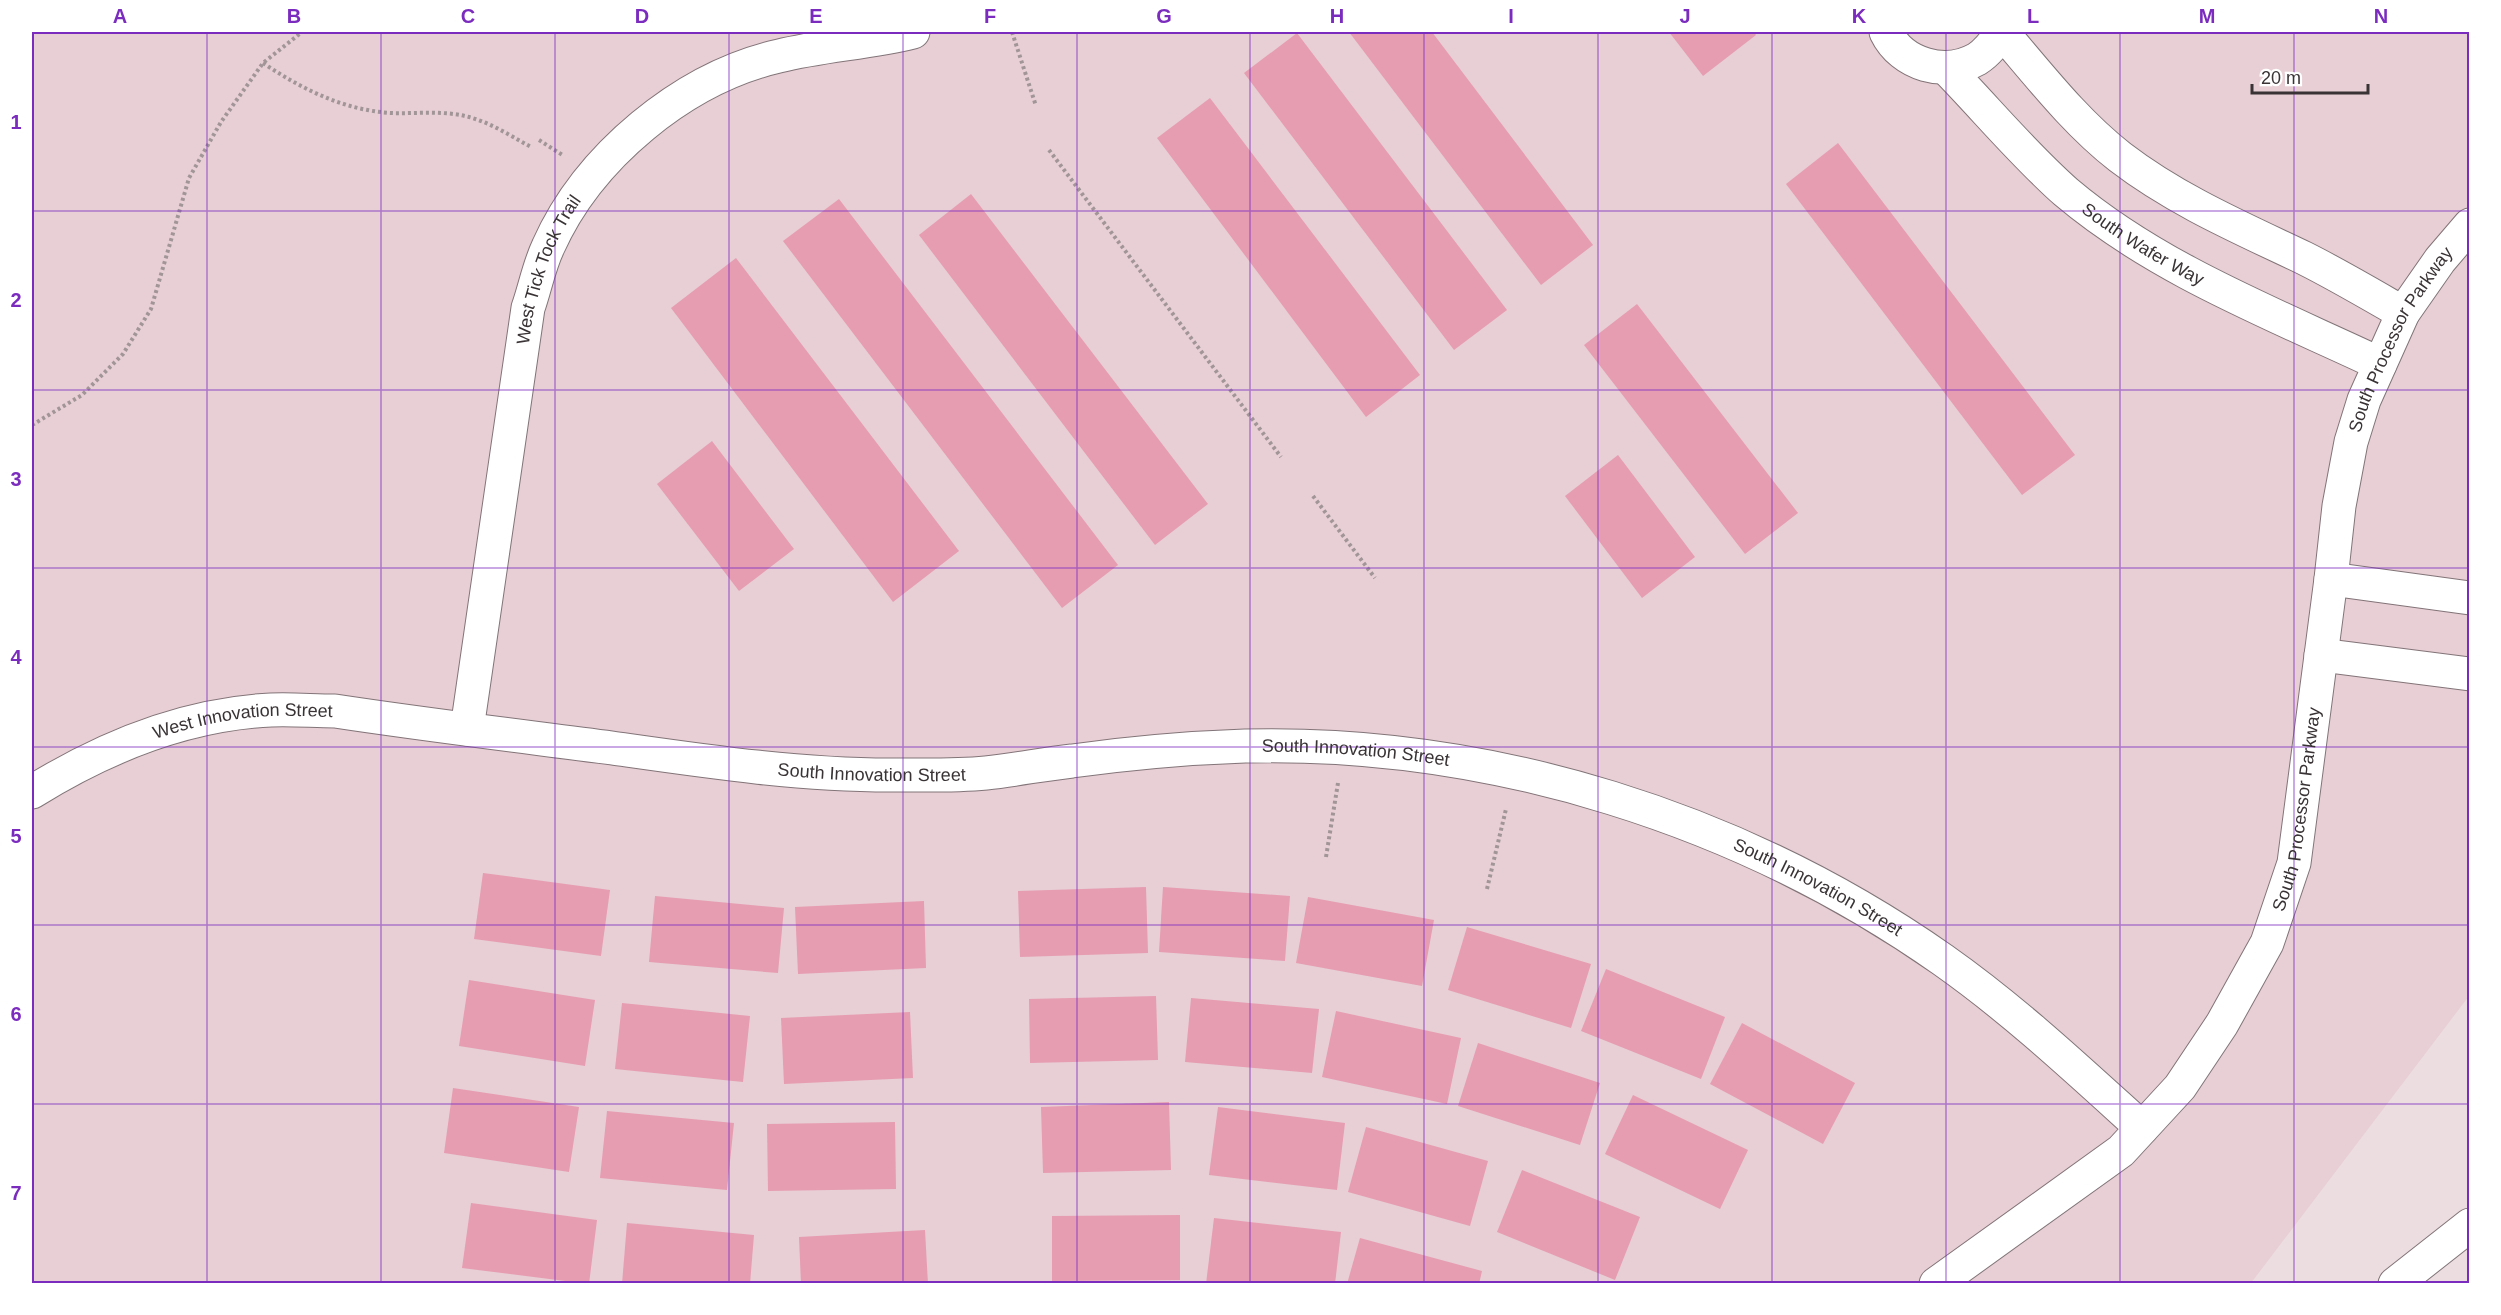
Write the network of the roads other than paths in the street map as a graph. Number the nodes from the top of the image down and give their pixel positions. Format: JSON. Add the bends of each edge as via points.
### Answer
{"nodes":[{"id":1,"x":913,"y":32,"type":"edge"},
{"id":2,"x":1886,"y":32,"type":"edge"},
{"id":3,"x":2002,"y":32,"type":"edge"},
{"id":4,"x":1946,"y":68,"type":"junction"},
{"id":5,"x":2469,"y":225,"type":"edge"},
{"id":6,"x":2403,"y":312,"type":"junction"},
{"id":7,"x":2380,"y":364,"type":"junction"},
{"id":8,"x":2331,"y":579,"type":"junction"},
{"id":9,"x":2469,"y":598,"type":"edge"},
{"id":10,"x":2321,"y":655,"type":"junction"},
{"id":11,"x":2469,"y":674,"type":"edge"},
{"id":12,"x":467,"y":729,"type":"junction"},
{"id":13,"x":32,"y":792,"type":"edge"},
{"id":14,"x":2142,"y":1128,"type":"junction"},
{"id":15,"x":2469,"y":1225,"type":"edge"},
{"id":16,"x":1936,"y":1284,"type":"edge"},
{"id":17,"x":2395,"y":1284,"type":"edge"}],
"edges":[{"from":1,"to":12,"type":"street","name":"West Tick Tock Trail","via":[[777,56],[732,71],[680,97],[625,140],[580,192],[548,247],[528,308]]},
{"from":2,"to":4,"type":"street","via":[[1905,56],[1925,65]]},
{"from":3,"to":4,"type":"street","via":[[1979,58]]},
{"from":3,"to":6,"type":"street","via":[[2078,120],[2121,157],[2214,215]]},
{"from":4,"to":7,"type":"street","name":"South Wafer Way","via":[[2023,151],[2114,228],[2240,298]]},
{"from":5,"to":6,"type":"street","name":"South Processor Parkway"},
{"from":6,"to":7,"type":"street","name":"South Processor Parkway"},
{"from":7,"to":8,"type":"street","name":"South Processor Parkway","via":[[2351,442],[2338,506]]},
{"from":8,"to":9,"type":"street"},
{"from":8,"to":10,"type":"street","name":"South Processor Parkway"},
{"from":10,"to":11,"type":"street"},
{"from":10,"to":14,"type":"street","name":"South Processor Parkway","via":[[2294,863],[2267,943],[2222,1024],[2180,1087]]},
{"from":12,"to":13,"type":"street","name":"West Innovation Street","via":[[335,711],[270,710],[196,721],[131,741],[70,768]]},
{"from":12,"to":14,"type":"street","name":"South Innovation Street","via":[[802,772],[888,776],[983,773],[1159,750],[1250,746],[1416,754],[1555,783],[1636,805],[1720,836],[1866,909],[1946,962],[2022,1022]]},
{"from":14,"to":16,"type":"street","name":"South Processor Parkway","via":[[2121,1151]]},
{"from":15,"to":17,"type":"street"}]}
